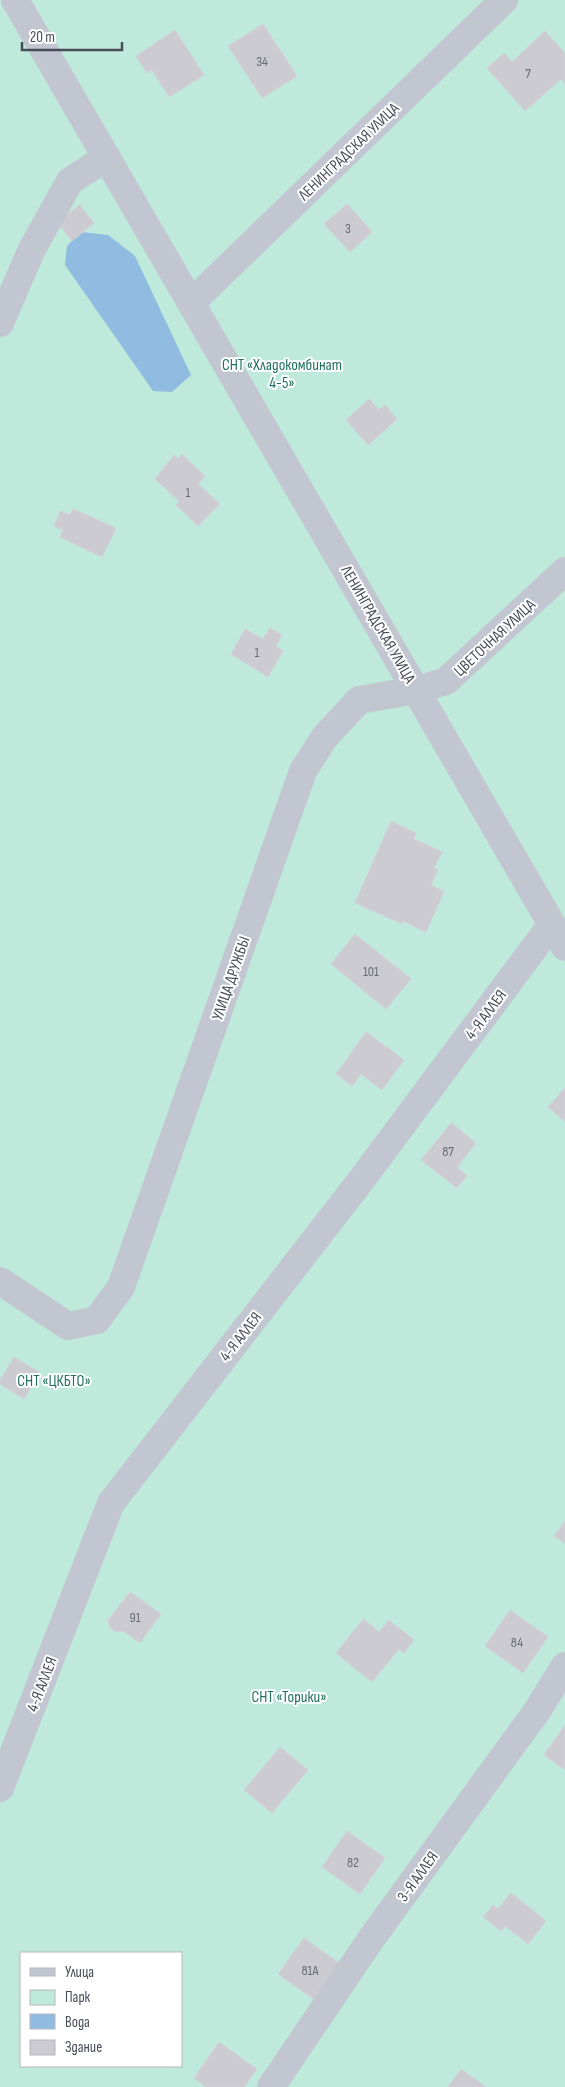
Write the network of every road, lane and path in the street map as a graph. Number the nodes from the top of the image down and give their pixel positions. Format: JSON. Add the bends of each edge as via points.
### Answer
{"nodes":[{"id":1,"x":15,"y":0,"type":"edge"},
{"id":2,"x":504,"y":0,"type":"edge"},
{"id":3,"x":107,"y":157,"type":"junction"},
{"id":4,"x":191,"y":303,"type":"junction"},
{"id":5,"x":0,"y":323,"type":"edge"},
{"id":6,"x":565,"y":572,"type":"edge"},
{"id":7,"x":417,"y":690,"type":"junction"},
{"id":8,"x":558,"y":935,"type":"edge"},
{"id":9,"x":3,"y":1287,"type":"edge"},
{"id":10,"x":565,"y":1666,"type":"edge"},
{"id":11,"x":0,"y":1788,"type":"edge"},
{"id":12,"x":271,"y":2087,"type":"edge"}],
"edges":[{"from":1,"to":3,"type":"street","name":"ЛЕНИНГРАДСКАЯ УЛИЦА"},
{"from":2,"to":4,"type":"street","name":"ЛЕНИНГРАДСКАЯ УЛИЦА"},
{"from":3,"to":4,"type":"street","name":"ЛЕНИНГРАДСКАЯ УЛИЦА"},
{"from":3,"to":5,"type":"street","via":[[70,181],[32,249]]},
{"from":4,"to":7,"type":"street","name":"ЛЕНИНГРАДСКАЯ УЛИЦА"},
{"from":6,"to":7,"type":"street","name":"ЦВЕТОЧНАЯ УЛИЦА","via":[[446,681]]},
{"from":7,"to":8,"type":"street","name":"ЛЕНИНГРАДСКАЯ УЛИЦА"},
{"from":7,"to":9,"type":"street","name":"УЛИЦА ДРУЖБЫ","via":[[359,700],[324,738],[303,771],[122,1287],[97,1320],[68,1326]]},
{"from":8,"to":11,"type":"street","name":"4-Я АЛЛЕЯ","via":[[362,1179],[111,1503]]},
{"from":10,"to":12,"type":"street","name":"3-Я АЛЛЕЯ","via":[[371,1939]]}]}
